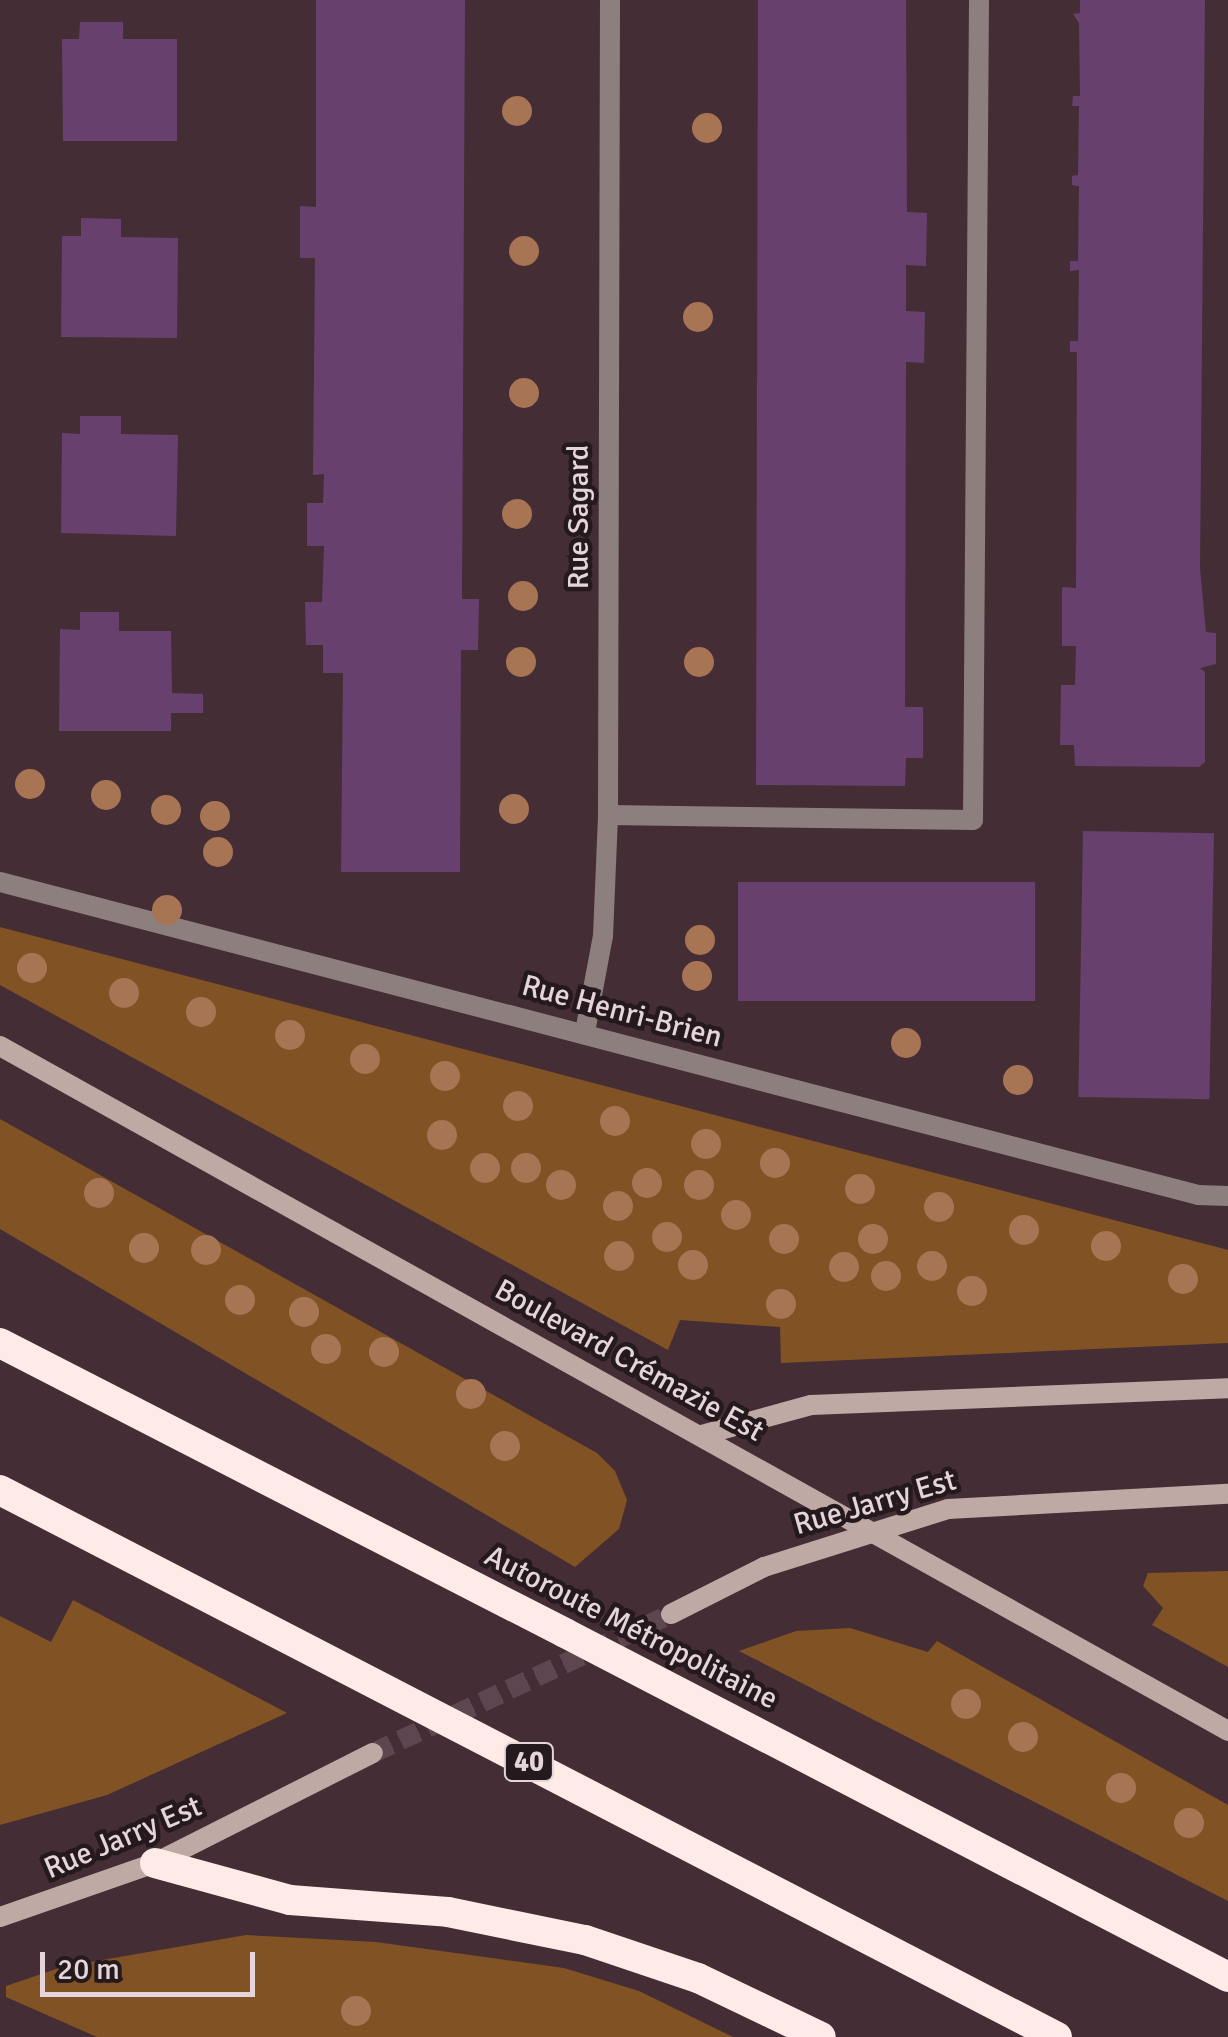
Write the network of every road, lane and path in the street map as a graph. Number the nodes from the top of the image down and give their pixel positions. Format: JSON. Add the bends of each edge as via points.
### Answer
{"nodes":[{"id":1,"x":610,"y":0,"type":"edge"},
{"id":2,"x":979,"y":0,"type":"edge"},
{"id":3,"x":608,"y":815,"type":"junction"},
{"id":4,"x":0,"y":882,"type":"edge"},
{"id":5,"x":586,"y":1032,"type":"junction"},
{"id":6,"x":0,"y":1046,"type":"edge"},
{"id":7,"x":1228,"y":1196,"type":"edge"},
{"id":8,"x":0,"y":1343,"type":"edge"},
{"id":9,"x":1228,"y":1388,"type":"edge"},
{"id":10,"x":702,"y":1435,"type":"junction"},
{"id":11,"x":0,"y":1490,"type":"edge"},
{"id":12,"x":1228,"y":1494,"type":"edge"},
{"id":13,"x":864,"y":1530,"type":"junction"},
{"id":14,"x":671,"y":1614,"type":"tunnel mouth"},
{"id":15,"x":1228,"y":1731,"type":"edge"},
{"id":16,"x":374,"y":1753,"type":"tunnel mouth"},
{"id":17,"x":155,"y":1862,"type":"junction"},
{"id":18,"x":0,"y":1917,"type":"edge"},
{"id":19,"x":1228,"y":1976,"type":"edge"},
{"id":20,"x":821,"y":2037,"type":"edge"},
{"id":21,"x":1057,"y":2037,"type":"edge"}],
"edges":[{"from":1,"to":3,"type":"street","name":"Rue Sagard"},
{"from":2,"to":3,"type":"street","via":[[973,820]]},
{"from":3,"to":5,"type":"street","name":"Rue Sagard","via":[[604,936]]},
{"from":4,"to":5,"type":"street","name":"Rue Henri-Brien"},
{"from":5,"to":7,"type":"street","name":"Rue Henri-Brien","via":[[1183,1191]]},
{"from":6,"to":10,"type":"main road","name":"Boulevard Crémazie Est"},
{"from":8,"to":19,"type":"highway","name":"Autoroute Métropolitaine","bridge":true},
{"from":9,"to":10,"type":"main road","via":[[811,1405]]},
{"from":10,"to":13,"type":"main road","name":"Boulevard Crémazie Est"},
{"from":11,"to":21,"type":"highway","number":"40","bridge":true},
{"from":12,"to":13,"type":"main road","name":"Rue Jarry Est","via":[[985,1504]]},
{"from":13,"to":14,"type":"main road","name":"Rue Jarry Est","via":[[764,1567]]},
{"from":13,"to":15,"type":"main road","name":"Boulevard Crémazie Est"},
{"from":16,"to":17,"type":"main road","name":"Rue Jarry Est"},
{"from":17,"to":18,"type":"main road","name":"Rue Jarry Est"},
{"from":17,"to":20,"type":"highway","via":[[290,1900],[448,1912],[585,1940],[698,1978]]}]}
